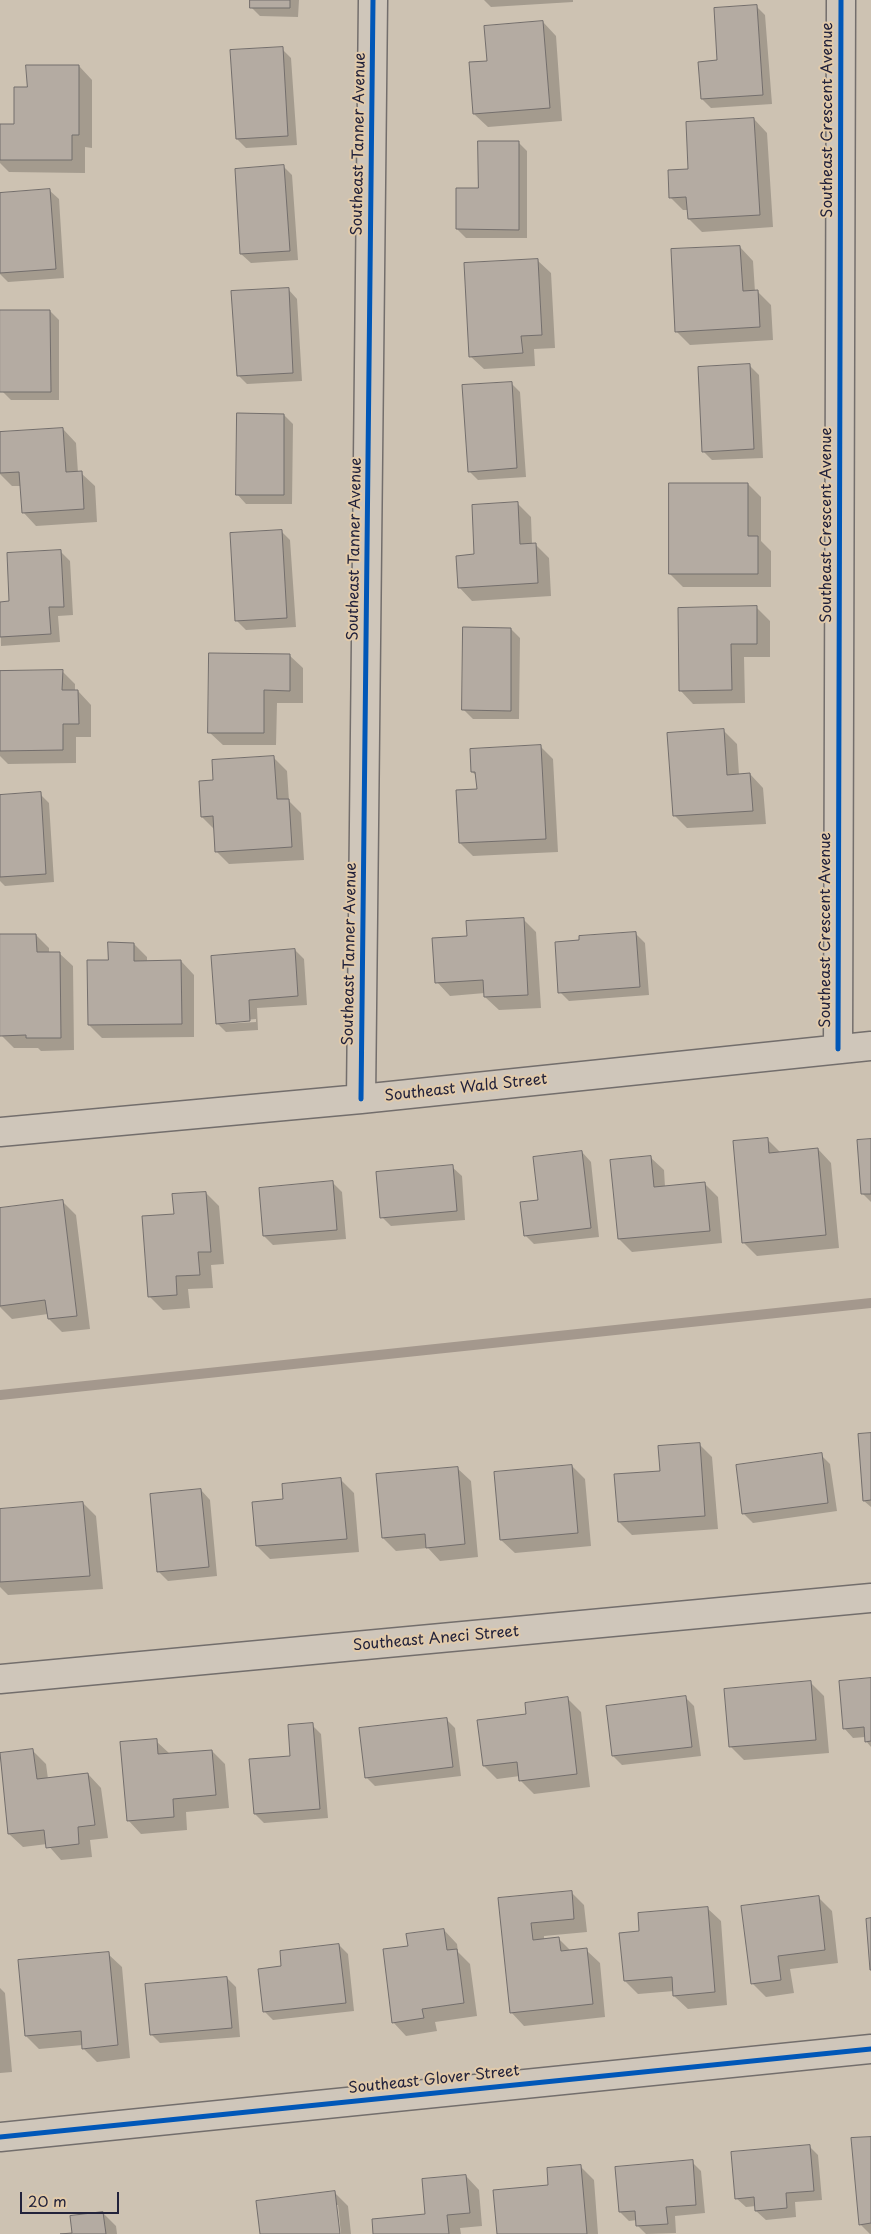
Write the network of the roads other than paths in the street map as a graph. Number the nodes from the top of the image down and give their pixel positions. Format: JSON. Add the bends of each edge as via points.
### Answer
{"nodes":[{"id":1,"x":374,"y":0,"type":"edge"},
{"id":2,"x":841,"y":0,"type":"edge"},
{"id":3,"x":871,"y":1046,"type":"edge"},
{"id":4,"x":838,"y":1049,"type":"junction"},
{"id":5,"x":361,"y":1099,"type":"junction"},
{"id":6,"x":0,"y":1132,"type":"edge"},
{"id":7,"x":871,"y":1598,"type":"edge"},
{"id":8,"x":0,"y":1679,"type":"edge"},
{"id":9,"x":871,"y":2049,"type":"edge"},
{"id":10,"x":0,"y":2136,"type":"edge"}],
"edges":[{"from":1,"to":5,"type":"street","name":"Southeast Tanner Avenue"},
{"from":2,"to":4,"type":"street","name":"Southeast Crescent Avenue"},
{"from":3,"to":4,"type":"street","name":"Southeast Wald Street"},
{"from":4,"to":5,"type":"street","name":"Southeast Wald Street"},
{"from":5,"to":6,"type":"street","name":"Southeast Wald Street"},
{"from":7,"to":8,"type":"street","name":"Southeast Aneci Street"},
{"from":9,"to":10,"type":"street","name":"Southeast Glover Street"}]}
